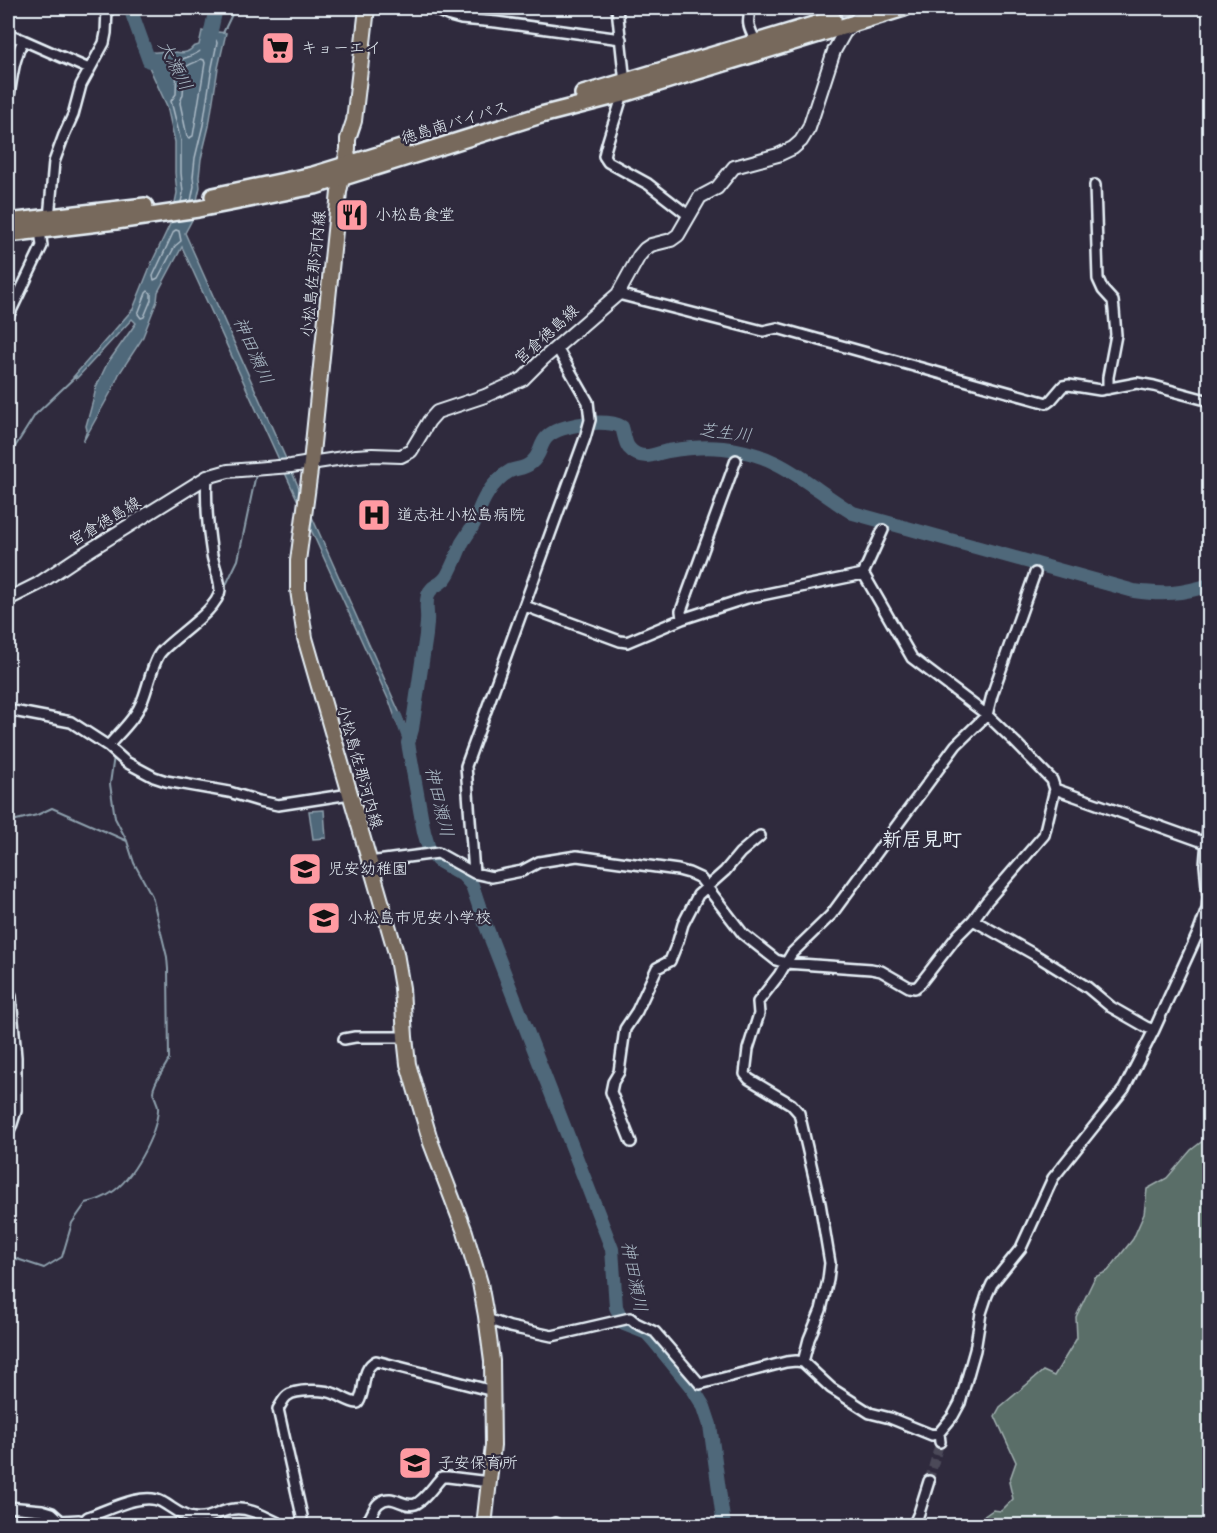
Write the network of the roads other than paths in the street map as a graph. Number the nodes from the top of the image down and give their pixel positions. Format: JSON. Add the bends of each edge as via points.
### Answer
{"nodes":[{"id":1,"x":107,"y":8,"type":"edge"},
{"id":2,"x":367,"y":8,"type":"edge"},
{"id":3,"x":432,"y":8,"type":"edge"},
{"id":4,"x":617,"y":8,"type":"edge"},
{"id":5,"x":751,"y":8,"type":"edge"},
{"id":6,"x":867,"y":8,"type":"edge"},
{"id":7,"x":904,"y":8,"type":"edge"},
{"id":8,"x":852,"y":23,"type":"junction"},
{"id":9,"x":8,"y":33,"type":"edge"},
{"id":10,"x":621,"y":39,"type":"junction"},
{"id":11,"x":23,"y":40,"type":"junction"},
{"id":12,"x":756,"y":42,"type":"junction"},
{"id":13,"x":89,"y":69,"type":"junction"},
{"id":14,"x":624,"y":88,"type":"junction"},
{"id":15,"x":8,"y":101,"type":"edge"},
{"id":16,"x":343,"y":171,"type":"junction"},
{"id":17,"x":1095,"y":184,"type":"dead end"},
{"id":18,"x":688,"y":216,"type":"junction"},
{"id":19,"x":8,"y":222,"type":"edge"},
{"id":20,"x":44,"y":224,"type":"junction"},
{"id":21,"x":8,"y":234,"type":"edge"},
{"id":22,"x":618,"y":294,"type":"junction"},
{"id":23,"x":8,"y":317,"type":"edge"},
{"id":24,"x":557,"y":348,"type":"junction"},
{"id":25,"x":1108,"y":389,"type":"junction"},
{"id":26,"x":1209,"y":400,"type":"edge"},
{"id":27,"x":736,"y":460,"type":"dead end"},
{"id":28,"x":311,"y":463,"type":"junction"},
{"id":29,"x":207,"y":477,"type":"junction"},
{"id":30,"x":883,"y":530,"type":"dead end"},
{"id":31,"x":1035,"y":573,"type":"dead end"},
{"id":32,"x":863,"y":574,"type":"junction"},
{"id":33,"x":8,"y":599,"type":"edge"},
{"id":34,"x":525,"y":606,"type":"junction"},
{"id":35,"x":682,"y":619,"type":"junction"},
{"id":36,"x":8,"y":710,"type":"edge"},
{"id":37,"x":987,"y":715,"type":"junction"},
{"id":38,"x":108,"y":746,"type":"junction"},
{"id":39,"x":1055,"y":789,"type":"junction"},
{"id":40,"x":350,"y":794,"type":"junction"},
{"id":41,"x":1209,"y":806,"type":"edge"},
{"id":42,"x":760,"y":836,"type":"dead end"},
{"id":43,"x":1206,"y":843,"type":"junction"},
{"id":44,"x":369,"y":862,"type":"junction"},
{"id":45,"x":474,"y":873,"type":"junction"},
{"id":46,"x":707,"y":886,"type":"junction"},
{"id":47,"x":973,"y":920,"type":"junction"},
{"id":48,"x":786,"y":963,"type":"junction"},
{"id":49,"x":8,"y":988,"type":"edge"},
{"id":50,"x":1154,"y":1030,"type":"junction"},
{"id":51,"x":405,"y":1037,"type":"junction"},
{"id":52,"x":344,"y":1039,"type":"dead end"},
{"id":53,"x":8,"y":1132,"type":"edge"},
{"id":54,"x":631,"y":1142,"type":"dead end"},
{"id":55,"x":487,"y":1319,"type":"junction"},
{"id":56,"x":803,"y":1362,"type":"junction"},
{"id":57,"x":493,"y":1391,"type":"junction"},
{"id":58,"x":929,"y":1481,"type":"tunnel mouth"},
{"id":59,"x":489,"y":1482,"type":"junction"},
{"id":60,"x":8,"y":1507,"type":"edge"},
{"id":61,"x":82,"y":1524,"type":"edge"},
{"id":62,"x":286,"y":1526,"type":"edge"},
{"id":63,"x":301,"y":1526,"type":"edge"},
{"id":64,"x":362,"y":1526,"type":"edge"},
{"id":65,"x":484,"y":1526,"type":"edge"},
{"id":66,"x":550,"y":1526,"type":"edge"},
{"id":67,"x":559,"y":1526,"type":"edge"},
{"id":68,"x":913,"y":1526,"type":"edge"}],
"edges":[{"from":1,"to":13,"type":"street","via":[[104,43]]},
{"from":2,"to":16,"type":"main road","name":"小松島佐那河内線","via":[[354,121]]},
{"from":3,"to":10,"type":"street","via":[[461,19]]},
{"from":4,"to":10,"type":"street"},
{"from":5,"to":12,"type":"street","via":[[748,27]]},
{"from":6,"to":8,"type":"main road","name":"宮倉徳島線"},
{"from":6,"to":12,"type":"highway","name":"徳島南バイパス"},
{"from":7,"to":8,"type":"highway","name":"徳島南バイパス"},
{"from":8,"to":14,"type":"highway","name":"徳島南バイパス"},
{"from":8,"to":18,"type":"main road","name":"宮倉徳島線","via":[[834,51],[809,128],[801,141],[778,155],[734,167],[717,188],[700,197]]},
{"from":9,"to":11,"type":"street"},
{"from":10,"to":14,"type":"street"},
{"from":11,"to":13,"type":"street"},
{"from":11,"to":15,"type":"street","via":[[14,63]]},
{"from":12,"to":14,"type":"highway","name":"徳島南バイパス"},
{"from":13,"to":20,"type":"street","via":[[54,162]]},
{"from":14,"to":16,"type":"highway","name":"徳島南バイパス","via":[[507,115]]},
{"from":14,"to":18,"type":"street","via":[[604,156]]},
{"from":16,"to":20,"type":"highway","name":"徳島南バイパス","via":[[315,186]]},
{"from":16,"to":28,"type":"main road","name":"小松島佐那河内線"},
{"from":17,"to":25,"type":"street","via":[[1098,279],[1113,301],[1116,335]]},
{"from":18,"to":22,"type":"main road","name":"宮倉徳島線","via":[[678,235],[645,249]]},
{"from":19,"to":20,"type":"highway","name":"徳島南バイパス"},
{"from":20,"to":21,"type":"highway","name":"徳島南バイパス"},
{"from":20,"to":23,"type":"street","via":[[42,246]]},
{"from":22,"to":24,"type":"main road","name":"宮倉徳島線"},
{"from":22,"to":25,"type":"street","via":[[763,331],[777,328],[1047,403],[1063,386]]},
{"from":24,"to":28,"type":"main road","name":"宮倉徳島線","via":[[523,379],[437,412],[411,451],[401,456],[356,456]]},
{"from":24,"to":34,"type":"street","via":[[588,402],[590,423]]},
{"from":25,"to":26,"type":"street","via":[[1137,383]]},
{"from":27,"to":35,"type":"street","via":[[681,611]]},
{"from":28,"to":29,"type":"main road","name":"宮倉徳島線","via":[[228,471]]},
{"from":28,"to":40,"type":"main road","name":"小松島佐那河内線","via":[[298,590],[316,682]]},
{"from":29,"to":33,"type":"main road","name":"宮倉徳島線"},
{"from":29,"to":38,"type":"street","via":[[206,514],[219,583],[218,599],[160,653],[136,715]]},
{"from":30,"to":32,"type":"street"},
{"from":31,"to":37,"type":"street"},
{"from":32,"to":35,"type":"street","via":[[747,598]]},
{"from":32,"to":37,"type":"street","via":[[912,658]]},
{"from":34,"to":35,"type":"street","via":[[627,642]]},
{"from":34,"to":45,"type":"street","via":[[466,766]]},
{"from":36,"to":38,"type":"street","via":[[71,722]]},
{"from":37,"to":39,"type":"street","via":[[1052,780]]},
{"from":37,"to":48,"type":"street","via":[[956,745],[831,915]]},
{"from":38,"to":40,"type":"street","via":[[126,762],[154,777],[278,805]]},
{"from":39,"to":43,"type":"street"},
{"from":39,"to":47,"type":"street","via":[[1044,835]]},
{"from":40,"to":44,"type":"main road","name":"小松島佐那河内線"},
{"from":41,"to":43,"type":"street"},
{"from":42,"to":46,"type":"street"},
{"from":43,"to":50,"type":"street","via":[[1207,909]]},
{"from":44,"to":45,"type":"street","via":[[438,853]]},
{"from":44,"to":51,"type":"main road","name":"小松島佐那河内線","via":[[396,953]]},
{"from":45,"to":46,"type":"street","via":[[492,877],[522,871],[539,862],[578,856],[678,870],[700,878]]},
{"from":46,"to":48,"type":"street","via":[[743,934],[776,960]]},
{"from":46,"to":54,"type":"street","via":[[686,918],[670,961],[657,968],[625,1029],[619,1072],[611,1092]]},
{"from":47,"to":48,"type":"street","via":[[915,988],[871,969]]},
{"from":47,"to":50,"type":"street"},
{"from":48,"to":56,"type":"street","via":[[758,1002],[759,1014],[745,1074],[799,1113],[820,1203],[830,1263],[821,1310]]},
{"from":49,"to":53,"type":"street","via":[[16,1057],[16,1111]]},
{"from":50,"to":56,"type":"street","via":[[1124,1089],[1053,1178],[1021,1248],[992,1284],[981,1313],[960,1403],[940,1437],[870,1413],[831,1388]]},
{"from":51,"to":52,"type":"street"},
{"from":51,"to":55,"type":"main road","name":"小松島佐那河内線","via":[[422,1114],[465,1232]]},
{"from":55,"to":56,"type":"street","via":[[552,1336],[630,1318],[655,1332],[700,1384],[786,1362]]},
{"from":55,"to":57,"type":"main road","name":"小松島佐那河内線"},
{"from":57,"to":59,"type":"main road","name":"小松島佐那河内線"},
{"from":57,"to":63,"type":"street","via":[[376,1361],[366,1372],[358,1403],[323,1390],[294,1392],[285,1397],[278,1409]]},
{"from":58,"to":68,"type":"street"},
{"from":59,"to":64,"type":"street","via":[[442,1477],[415,1504],[388,1499],[380,1502]]},
{"from":59,"to":65,"type":"main road","name":"小松島佐那河内線"},
{"from":60,"to":61,"type":"street","via":[[42,1510],[61,1521],[80,1520]]},
{"from":61,"to":62,"type":"street","via":[[88,1517],[152,1497],[184,1516],[209,1518],[232,1509],[246,1509]]},
{"from":66,"to":67,"type":"street"}]}
